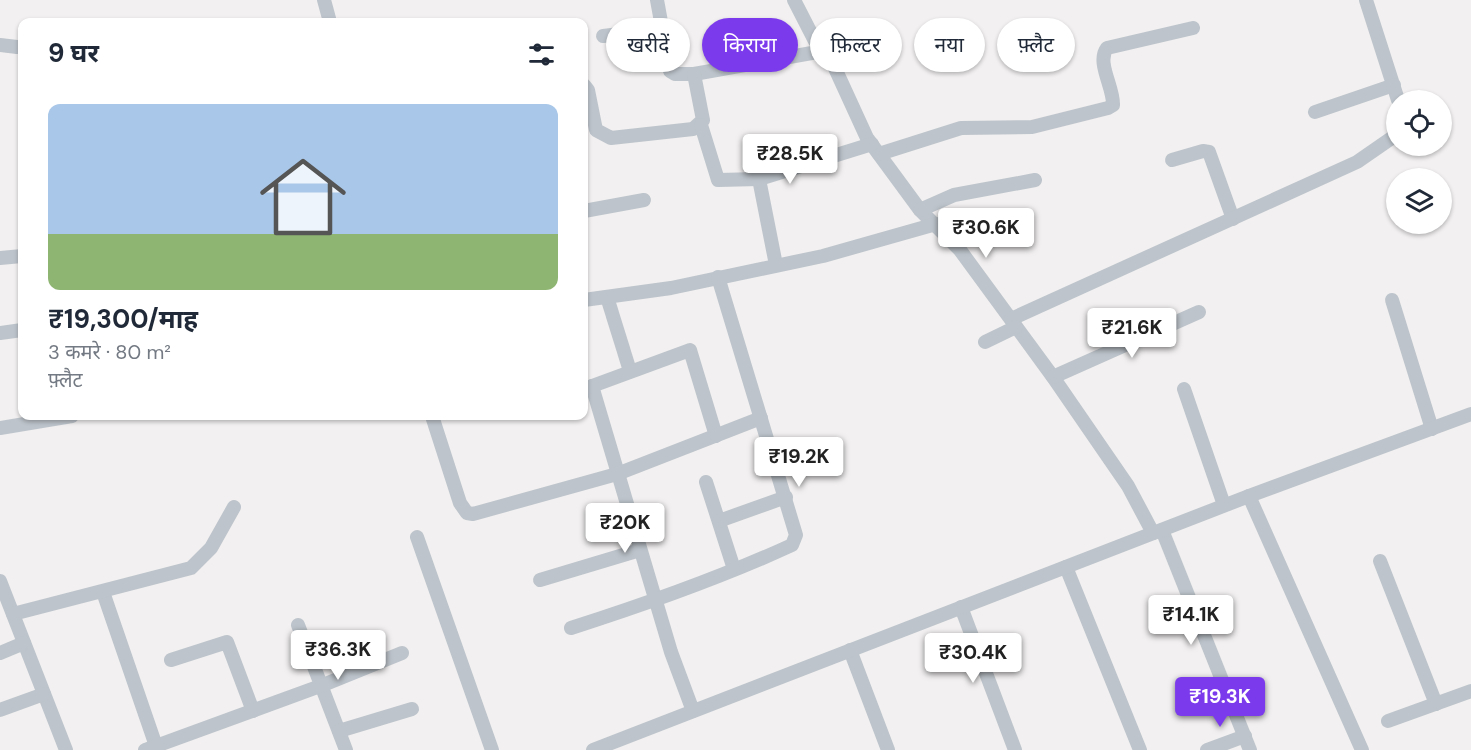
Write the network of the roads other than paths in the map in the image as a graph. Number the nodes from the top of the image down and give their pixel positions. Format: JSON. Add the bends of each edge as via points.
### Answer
{"nodes":[{"id":1,"x":324,"y":0,"type":"edge"},
{"id":2,"x":657,"y":0,"type":"edge"},
{"id":3,"x":794,"y":0,"type":"edge"},
{"id":4,"x":1366,"y":0,"type":"edge"},
{"id":5,"x":329,"y":18,"type":"edge"},
{"id":6,"x":661,"y":18,"type":"edge"},
{"id":7,"x":1192,"y":28,"type":"dead end"},
{"id":8,"x":810,"y":33,"type":"edge"},
{"id":9,"x":603,"y":36,"type":"dead end"},
{"id":10,"x":606,"y":36,"type":"edge"},
{"id":11,"x":0,"y":45,"type":"edge"},
{"id":12,"x":16,"y":47,"type":"dead end"},
{"id":13,"x":810,"y":53,"type":"edge"},
{"id":14,"x":672,"y":72,"type":"edge"},
{"id":15,"x":837,"y":72,"type":"edge"},
{"id":16,"x":694,"y":74,"type":"junction"},
{"id":17,"x":1394,"y":85,"type":"junction"},
{"id":18,"x":588,"y":90,"type":"edge"},
{"id":19,"x":1395,"y":90,"type":"edge"},
{"id":20,"x":1315,"y":112,"type":"dead end"},
{"id":21,"x":701,"y":125,"type":"junction"},
{"id":22,"x":1386,"y":142,"type":"edge"},
{"id":23,"x":876,"y":149,"type":"junction"},
{"id":24,"x":1172,"y":160,"type":"dead end"},
{"id":25,"x":759,"y":179,"type":"junction"},
{"id":26,"x":1035,"y":180,"type":"dead end"},
{"id":27,"x":644,"y":200,"type":"dead end"},
{"id":28,"x":588,"y":210,"type":"edge"},
{"id":29,"x":920,"y":210,"type":"junction"},
{"id":30,"x":1233,"y":219,"type":"junction"},
{"id":31,"x":936,"y":224,"type":"junction"},
{"id":32,"x":18,"y":256,"type":"edge"},
{"id":33,"x":0,"y":258,"type":"edge"},
{"id":34,"x":776,"y":265,"type":"junction"},
{"id":35,"x":718,"y":277,"type":"junction"},
{"id":36,"x":607,"y":297,"type":"junction"},
{"id":37,"x":588,"y":299,"type":"edge"},
{"id":38,"x":1392,"y":300,"type":"dead end"},
{"id":39,"x":1199,"y":312,"type":"dead end"},
{"id":40,"x":1014,"y":323,"type":"junction"},
{"id":41,"x":18,"y":331,"type":"edge"},
{"id":42,"x":0,"y":333,"type":"edge"},
{"id":43,"x":985,"y":342,"type":"dead end"},
{"id":44,"x":630,"y":371,"type":"junction"},
{"id":45,"x":1053,"y":377,"type":"junction"},
{"id":46,"x":588,"y":387,"type":"edge"},
{"id":47,"x":1184,"y":389,"type":"dead end"},
{"id":48,"x":1471,"y":414,"type":"edge"},
{"id":49,"x":761,"y":418,"type":"junction"},
{"id":50,"x":48,"y":420,"type":"edge"},
{"id":51,"x":433,"y":420,"type":"edge"},
{"id":52,"x":0,"y":428,"type":"edge"},
{"id":53,"x":1432,"y":429,"type":"junction"},
{"id":54,"x":716,"y":436,"type":"junction"},
{"id":55,"x":617,"y":474,"type":"junction"},
{"id":56,"x":706,"y":482,"type":"dead end"},
{"id":57,"x":1250,"y":496,"type":"junction"},
{"id":58,"x":786,"y":497,"type":"junction"},
{"id":59,"x":1224,"y":505,"type":"junction"},
{"id":60,"x":234,"y":507,"type":"dead end"},
{"id":61,"x":719,"y":521,"type":"junction"},
{"id":62,"x":1157,"y":531,"type":"junction"},
{"id":63,"x":417,"y":537,"type":"dead end"},
{"id":64,"x":640,"y":550,"type":"junction"},
{"id":65,"x":1380,"y":561,"type":"dead end"},
{"id":66,"x":1066,"y":567,"type":"junction"},
{"id":67,"x":734,"y":569,"type":"junction"},
{"id":68,"x":540,"y":580,"type":"dead end"},
{"id":69,"x":0,"y":581,"type":"edge"},
{"id":70,"x":103,"y":592,"type":"junction"},
{"id":71,"x":655,"y":602,"type":"junction"},
{"id":72,"x":961,"y":607,"type":"junction"},
{"id":73,"x":13,"y":614,"type":"junction"},
{"id":74,"x":298,"y":625,"type":"dead end"},
{"id":75,"x":571,"y":628,"type":"dead end"},
{"id":76,"x":24,"y":643,"type":"junction"},
{"id":77,"x":850,"y":650,"type":"junction"},
{"id":78,"x":0,"y":652,"type":"edge"},
{"id":79,"x":402,"y":652,"type":"dead end"},
{"id":80,"x":171,"y":660,"type":"dead end"},
{"id":81,"x":323,"y":685,"type":"junction"},
{"id":82,"x":1471,"y":691,"type":"edge"},
{"id":83,"x":44,"y":694,"type":"junction"},
{"id":84,"x":1436,"y":704,"type":"junction"},
{"id":85,"x":412,"y":709,"type":"dead end"},
{"id":86,"x":0,"y":710,"type":"edge"},
{"id":87,"x":253,"y":711,"type":"junction"},
{"id":88,"x":693,"y":711,"type":"junction"},
{"id":89,"x":1388,"y":722,"type":"dead end"},
{"id":90,"x":339,"y":731,"type":"junction"},
{"id":91,"x":1245,"y":736,"type":"junction"},
{"id":92,"x":151,"y":748,"type":"edge"},
{"id":93,"x":66,"y":750,"type":"edge"},
{"id":94,"x":346,"y":750,"type":"edge"},
{"id":95,"x":492,"y":750,"type":"edge"},
{"id":96,"x":593,"y":750,"type":"edge"},
{"id":97,"x":888,"y":750,"type":"edge"},
{"id":98,"x":1015,"y":750,"type":"edge"},
{"id":99,"x":1140,"y":750,"type":"edge"},
{"id":100,"x":1207,"y":750,"type":"edge"},
{"id":101,"x":1250,"y":750,"type":"edge"},
{"id":102,"x":1362,"y":750,"type":"edge"}],
"edges":[{"from":1,"to":5,"type":"street"},
{"from":2,"to":6,"type":"street"},
{"from":3,"to":8,"type":"street"},
{"from":4,"to":17,"type":"street"},
{"from":7,"to":23,"type":"street","via":[[1107,48],[1102,59],[1113,97],[1113,105],[1108,108],[1032,127],[961,128]]},
{"from":9,"to":10,"type":"street"},
{"from":11,"to":12,"type":"street"},
{"from":13,"to":16,"type":"street"},
{"from":14,"to":16,"type":"street"},
{"from":15,"to":23,"type":"street"},
{"from":16,"to":21,"type":"street"},
{"from":17,"to":19,"type":"street"},
{"from":17,"to":20,"type":"street"},
{"from":18,"to":21,"type":"street","via":[[596,130],[610,138]]},
{"from":21,"to":25,"type":"street","via":[[718,180]]},
{"from":22,"to":30,"type":"street","via":[[1357,162]]},
{"from":23,"to":25,"type":"street"},
{"from":23,"to":29,"type":"street"},
{"from":24,"to":30,"type":"street","via":[[1209,152]]},
{"from":25,"to":34,"type":"street"},
{"from":26,"to":29,"type":"street","via":[[954,195]]},
{"from":27,"to":28,"type":"street"},
{"from":29,"to":31,"type":"street"},
{"from":30,"to":40,"type":"street"},
{"from":31,"to":34,"type":"street"},
{"from":31,"to":40,"type":"street"},
{"from":32,"to":33,"type":"street"},
{"from":34,"to":35,"type":"street"},
{"from":35,"to":36,"type":"street"},
{"from":35,"to":49,"type":"street"},
{"from":36,"to":37,"type":"street"},
{"from":36,"to":44,"type":"street"},
{"from":38,"to":53,"type":"street"},
{"from":39,"to":45,"type":"street"},
{"from":40,"to":43,"type":"street"},
{"from":40,"to":45,"type":"street"},
{"from":41,"to":42,"type":"street"},
{"from":44,"to":46,"type":"street"},
{"from":44,"to":54,"type":"street","via":[[690,350]]},
{"from":45,"to":62,"type":"street"},
{"from":46,"to":55,"type":"street"},
{"from":47,"to":59,"type":"street"},
{"from":48,"to":53,"type":"street"},
{"from":49,"to":54,"type":"street"},
{"from":49,"to":58,"type":"street"},
{"from":50,"to":52,"type":"street"},
{"from":51,"to":55,"type":"street","via":[[460,503],[467,513],[502,507]]},
{"from":53,"to":57,"type":"street"},
{"from":54,"to":55,"type":"street"},
{"from":55,"to":64,"type":"street"},
{"from":56,"to":61,"type":"street"},
{"from":57,"to":59,"type":"street"},
{"from":57,"to":102,"type":"street"},
{"from":58,"to":61,"type":"street"},
{"from":58,"to":67,"type":"street","via":[[796,535],[792,544]]},
{"from":59,"to":62,"type":"street"},
{"from":60,"to":70,"type":"street","via":[[211,548],[191,568]]},
{"from":61,"to":67,"type":"street"},
{"from":62,"to":66,"type":"street"},
{"from":62,"to":91,"type":"street"},
{"from":63,"to":95,"type":"street"},
{"from":64,"to":68,"type":"street"},
{"from":64,"to":71,"type":"street"},
{"from":65,"to":84,"type":"street"},
{"from":66,"to":72,"type":"street"},
{"from":66,"to":99,"type":"street"},
{"from":67,"to":71,"type":"street"},
{"from":69,"to":73,"type":"street"},
{"from":70,"to":73,"type":"street"},
{"from":70,"to":92,"type":"street"},
{"from":71,"to":75,"type":"street"},
{"from":71,"to":88,"type":"street"},
{"from":72,"to":77,"type":"street"},
{"from":72,"to":98,"type":"street"},
{"from":73,"to":76,"type":"street"},
{"from":74,"to":81,"type":"street"},
{"from":76,"to":78,"type":"street"},
{"from":76,"to":83,"type":"street"},
{"from":77,"to":88,"type":"street"},
{"from":77,"to":97,"type":"street"},
{"from":79,"to":81,"type":"street"},
{"from":80,"to":87,"type":"street","via":[[227,642]]},
{"from":81,"to":87,"type":"street"},
{"from":81,"to":90,"type":"street"},
{"from":82,"to":84,"type":"street"},
{"from":83,"to":86,"type":"street"},
{"from":83,"to":93,"type":"street"},
{"from":84,"to":89,"type":"street"},
{"from":85,"to":90,"type":"street"},
{"from":87,"to":92,"type":"street"},
{"from":88,"to":96,"type":"street"},
{"from":90,"to":94,"type":"street"},
{"from":91,"to":100,"type":"street"},
{"from":91,"to":101,"type":"street"}]}
